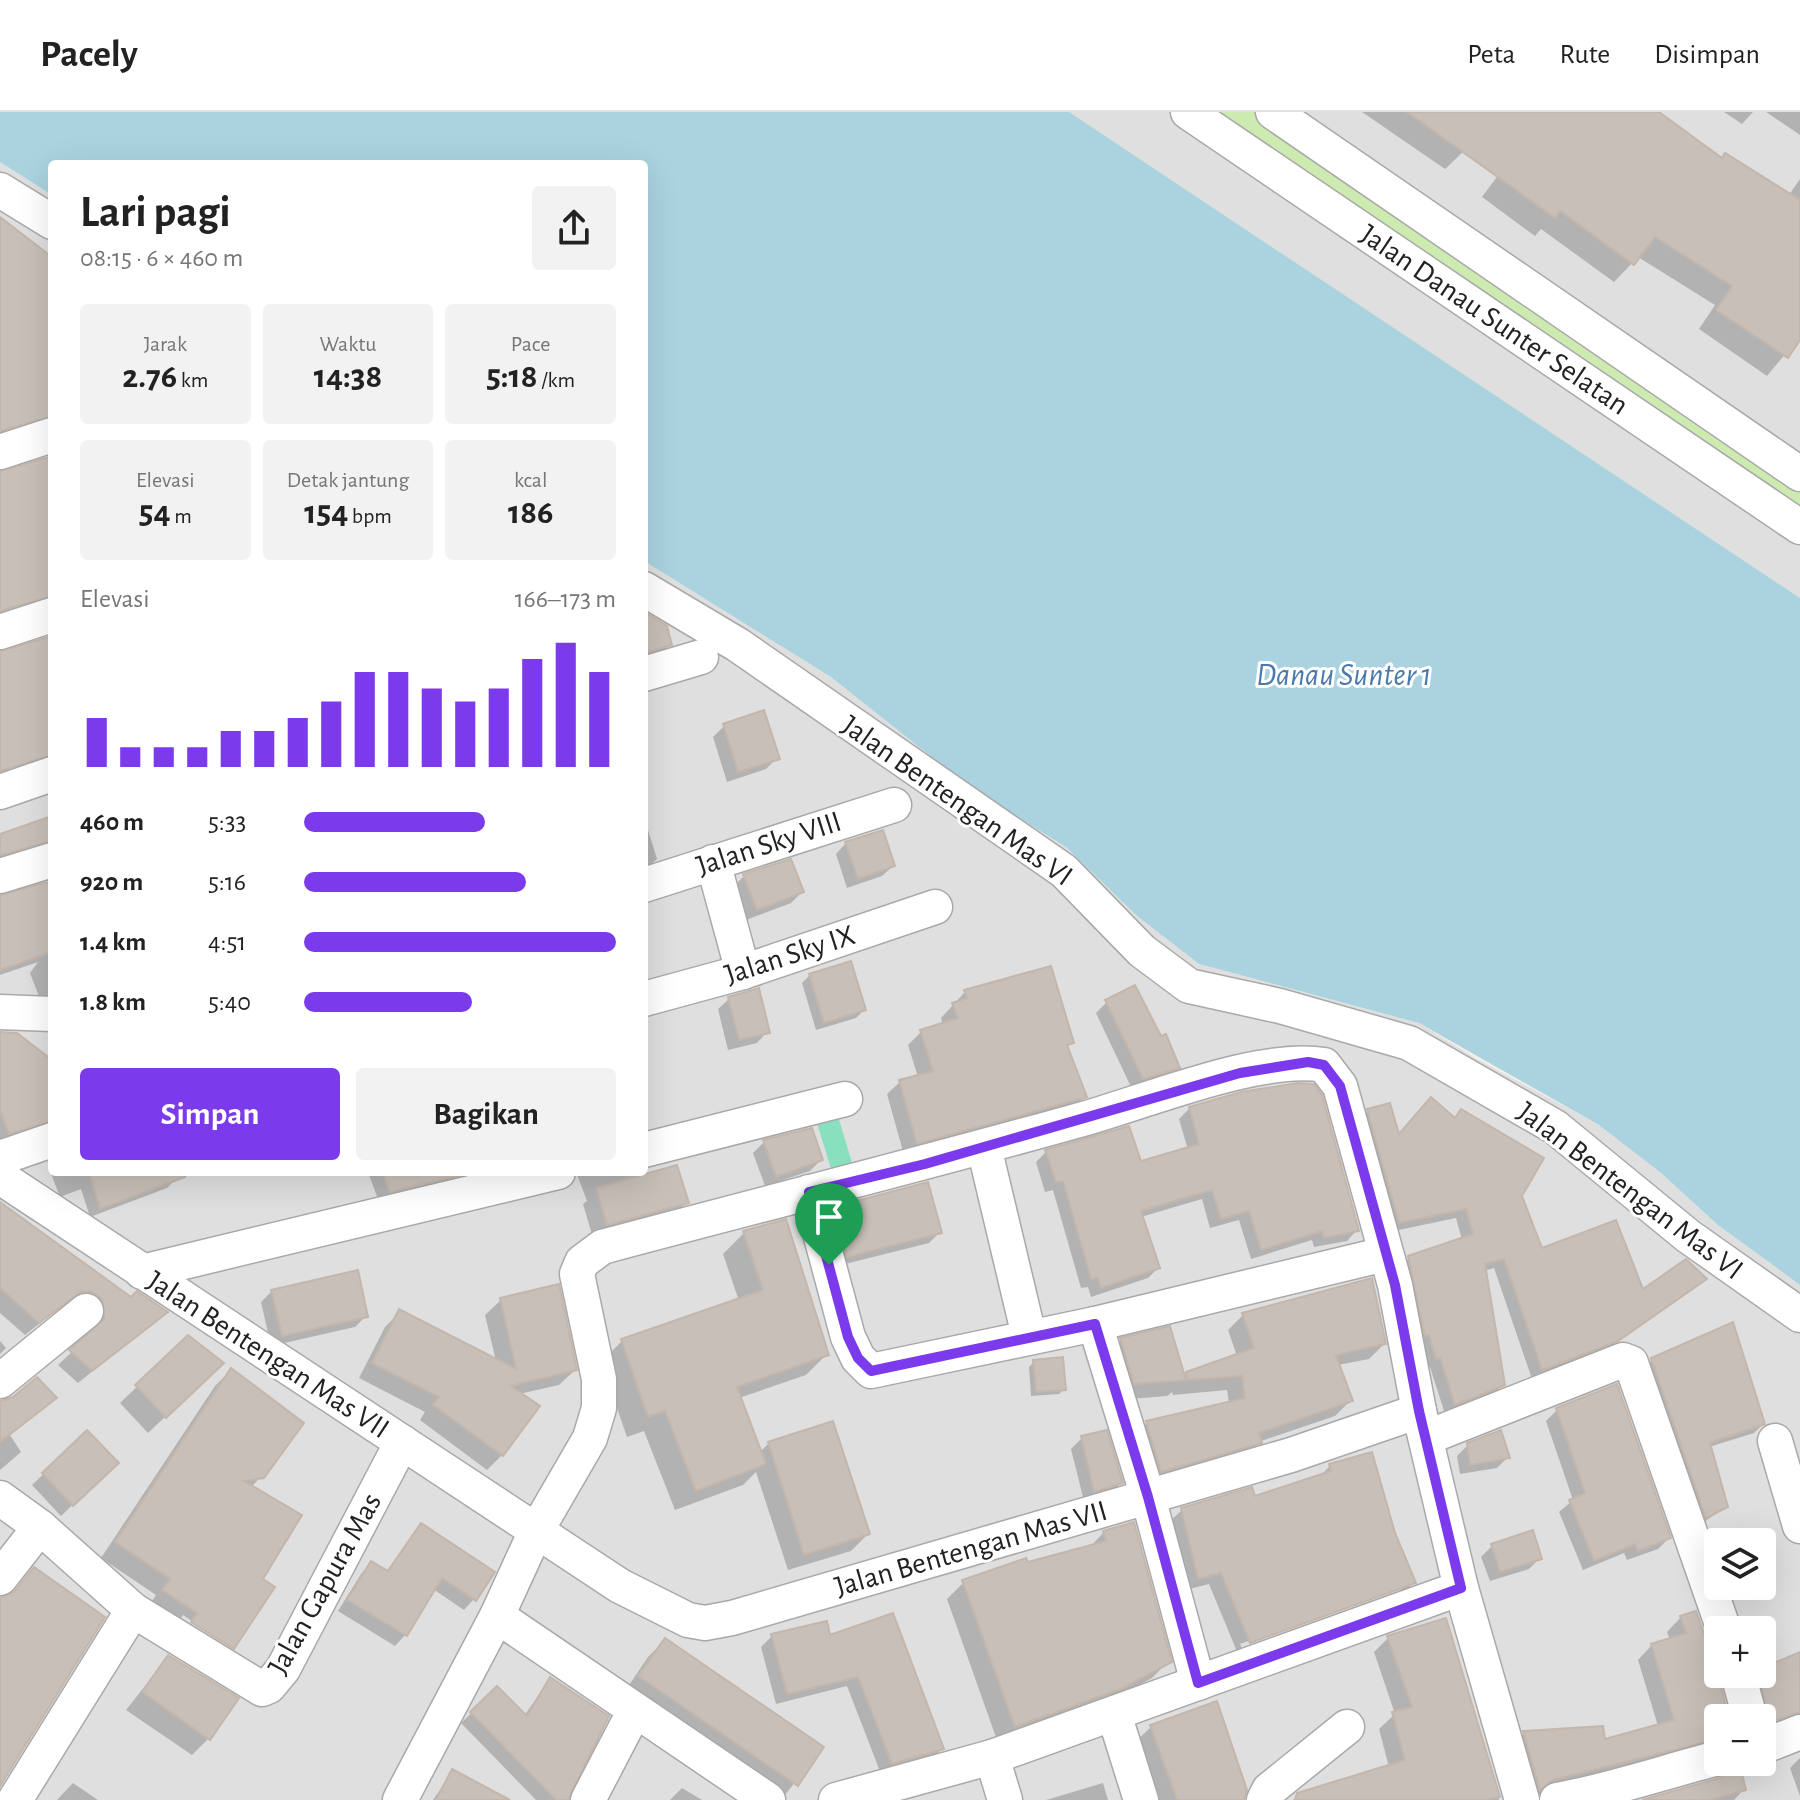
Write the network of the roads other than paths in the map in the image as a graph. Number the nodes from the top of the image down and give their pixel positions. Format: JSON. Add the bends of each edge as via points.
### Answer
{"nodes":[{"id":1,"x":1188,"y":112,"type":"edge"},
{"id":2,"x":1273,"y":112,"type":"edge"},
{"id":3,"x":1234,"y":124,"type":"edge"},
{"id":4,"x":0,"y":190,"type":"edge"},
{"id":5,"x":48,"y":220,"type":"edge"},
{"id":6,"x":48,"y":436,"type":"edge"},
{"id":7,"x":0,"y":452,"type":"edge"},
{"id":8,"x":1800,"y":474,"type":"edge"},
{"id":9,"x":1800,"y":527,"type":"edge"},
{"id":10,"x":648,"y":591,"type":"edge"},
{"id":11,"x":48,"y":616,"type":"edge"},
{"id":12,"x":0,"y":632,"type":"edge"},
{"id":13,"x":701,"y":657,"type":"dead end"},
{"id":14,"x":648,"y":673,"type":"edge"},
{"id":15,"x":48,"y":775,"type":"edge"},
{"id":16,"x":0,"y":792,"type":"edge"},
{"id":17,"x":894,"y":805,"type":"dead end"},
{"id":18,"x":48,"y":861,"type":"edge"},
{"id":19,"x":713,"y":862,"type":"junction"},
{"id":20,"x":0,"y":876,"type":"edge"},
{"id":21,"x":648,"y":884,"type":"edge"},
{"id":22,"x":935,"y":907,"type":"dead end"},
{"id":23,"x":743,"y":972,"type":"junction"},
{"id":24,"x":648,"y":998,"type":"edge"},
{"id":25,"x":0,"y":1012,"type":"edge"},
{"id":26,"x":48,"y":1014,"type":"edge"},
{"id":27,"x":845,"y":1099,"type":"dead end"},
{"id":28,"x":48,"y":1141,"type":"edge"},
{"id":29,"x":984,"y":1147,"type":"junction"},
{"id":30,"x":648,"y":1149,"type":"edge"},
{"id":31,"x":0,"y":1158,"type":"edge"},
{"id":32,"x":540,"y":1176,"type":"edge"},
{"id":33,"x":0,"y":1177,"type":"edge"},
{"id":34,"x":809,"y":1192,"type":"junction"},
{"id":35,"x":186,"y":1251,"type":"dead end"},
{"id":36,"x":1385,"y":1254,"type":"junction"},
{"id":37,"x":136,"y":1268,"type":"junction"},
{"id":38,"x":86,"y":1311,"type":"dead end"},
{"id":39,"x":1800,"y":1315,"type":"edge"},
{"id":40,"x":1095,"y":1324,"type":"junction"},
{"id":41,"x":1029,"y":1336,"type":"junction"},
{"id":42,"x":0,"y":1381,"type":"edge"},
{"id":43,"x":1424,"y":1424,"type":"junction"},
{"id":44,"x":1775,"y":1441,"type":"dead end"},
{"id":45,"x":402,"y":1442,"type":"junction"},
{"id":46,"x":1148,"y":1497,"type":"junction"},
{"id":47,"x":0,"y":1498,"type":"edge"},
{"id":48,"x":1800,"y":1526,"type":"edge"},
{"id":49,"x":40,"y":1527,"type":"junction"},
{"id":50,"x":535,"y":1533,"type":"junction"},
{"id":51,"x":0,"y":1578,"type":"edge"},
{"id":52,"x":1461,"y":1588,"type":"junction"},
{"id":53,"x":133,"y":1610,"type":"junction"},
{"id":54,"x":497,"y":1616,"type":"junction"},
{"id":55,"x":1719,"y":1616,"type":"edge"},
{"id":56,"x":1198,"y":1683,"type":"junction"},
{"id":57,"x":635,"y":1710,"type":"junction"},
{"id":58,"x":1114,"y":1714,"type":"junction"},
{"id":59,"x":1347,"y":1727,"type":"dead end"},
{"id":60,"x":1800,"y":1732,"type":"edge"},
{"id":61,"x":1776,"y":1741,"type":"edge"},
{"id":62,"x":992,"y":1757,"type":"junction"},
{"id":63,"x":1704,"y":1761,"type":"edge"},
{"id":64,"x":15,"y":1800,"type":"edge"},
{"id":65,"x":400,"y":1800,"type":"edge"},
{"id":66,"x":588,"y":1800,"type":"edge"},
{"id":67,"x":768,"y":1800,"type":"edge"},
{"id":68,"x":836,"y":1800,"type":"edge"},
{"id":69,"x":1005,"y":1800,"type":"edge"},
{"id":70,"x":1141,"y":1800,"type":"edge"},
{"id":71,"x":1264,"y":1800,"type":"edge"},
{"id":72,"x":1522,"y":1800,"type":"edge"},
{"id":73,"x":1557,"y":1800,"type":"edge"}],
"edges":[{"from":1,"to":3,"type":"street","name":"Jalan Danau Sunter Selatan"},
{"from":2,"to":8,"type":"street","name":"Jalan Danau Sunter Selatan"},
{"from":3,"to":9,"type":"street","name":"Jalan Danau Sunter Selatan"},
{"from":4,"to":5,"type":"street"},
{"from":6,"to":7,"type":"street"},
{"from":10,"to":39,"type":"street","name":"Jalan Bentengan Mas VI","via":[[738,645],[1064,871],[1142,951],[1189,986],[1409,1043],[1555,1127],[1688,1236]]},
{"from":11,"to":12,"type":"street"},
{"from":13,"to":14,"type":"street"},
{"from":15,"to":16,"type":"street"},
{"from":17,"to":19,"type":"street","name":"Jalan Sky VIII"},
{"from":18,"to":20,"type":"street"},
{"from":19,"to":21,"type":"street","name":"Jalan Sky VIII"},
{"from":19,"to":23,"type":"street"},
{"from":22,"to":23,"type":"street","name":"Jalan Sky IX"},
{"from":23,"to":24,"type":"street","name":"Jalan Sky IX"},
{"from":25,"to":26,"type":"street"},
{"from":27,"to":30,"type":"street"},
{"from":28,"to":31,"type":"street"},
{"from":29,"to":34,"type":"street"},
{"from":29,"to":36,"type":"street","via":[[1240,1073],[1308,1062],[1324,1065],[1340,1086]]},
{"from":29,"to":41,"type":"street"},
{"from":32,"to":37,"type":"street"},
{"from":33,"to":37,"type":"street","name":"Jalan Bentengan Mas VII"},
{"from":34,"to":41,"type":"street","via":[[848,1337],[871,1371]]},
{"from":34,"to":50,"type":"street","via":[[602,1247],[582,1262],[577,1274],[599,1379],[599,1408],[590,1438]]},
{"from":35,"to":37,"type":"street"},
{"from":36,"to":40,"type":"street"},
{"from":36,"to":43,"type":"street"},
{"from":37,"to":45,"type":"street","name":"Jalan Bentengan Mas VII"},
{"from":38,"to":42,"type":"street"},
{"from":40,"to":41,"type":"street"},
{"from":40,"to":46,"type":"street"},
{"from":43,"to":46,"type":"street","name":"Jalan Bentengan Mas VII","via":[[1291,1455]]},
{"from":43,"to":52,"type":"street"},
{"from":43,"to":55,"type":"street","name":"Jalan Bentengan Mas VII","via":[[1623,1360],[1631,1363]]},
{"from":44,"to":48,"type":"street"},
{"from":45,"to":50,"type":"street","name":"Jalan Bentengan Mas VII"},
{"from":45,"to":53,"type":"street","name":"Jalan Gapura Mas","via":[[283,1669],[269,1686],[257,1687]]},
{"from":46,"to":50,"type":"street","name":"Jalan Bentengan Mas VII","via":[[705,1623],[657,1607]]},
{"from":46,"to":56,"type":"street"},
{"from":47,"to":49,"type":"street","name":"Jalan Gapura Mas"},
{"from":49,"to":51,"type":"street"},
{"from":49,"to":53,"type":"street","name":"Jalan Gapura Mas"},
{"from":50,"to":54,"type":"street"},
{"from":52,"to":56,"type":"street"},
{"from":52,"to":72,"type":"street"},
{"from":53,"to":64,"type":"street"},
{"from":54,"to":57,"type":"street"},
{"from":54,"to":65,"type":"street"},
{"from":56,"to":58,"type":"street"},
{"from":57,"to":66,"type":"street"},
{"from":57,"to":67,"type":"street"},
{"from":58,"to":62,"type":"street"},
{"from":58,"to":70,"type":"street"},
{"from":59,"to":71,"type":"street","via":[[1269,1790]]},
{"from":60,"to":61,"type":"street"},
{"from":62,"to":68,"type":"street"},
{"from":62,"to":69,"type":"street"},
{"from":63,"to":73,"type":"street","via":[[1612,1790]]}]}
